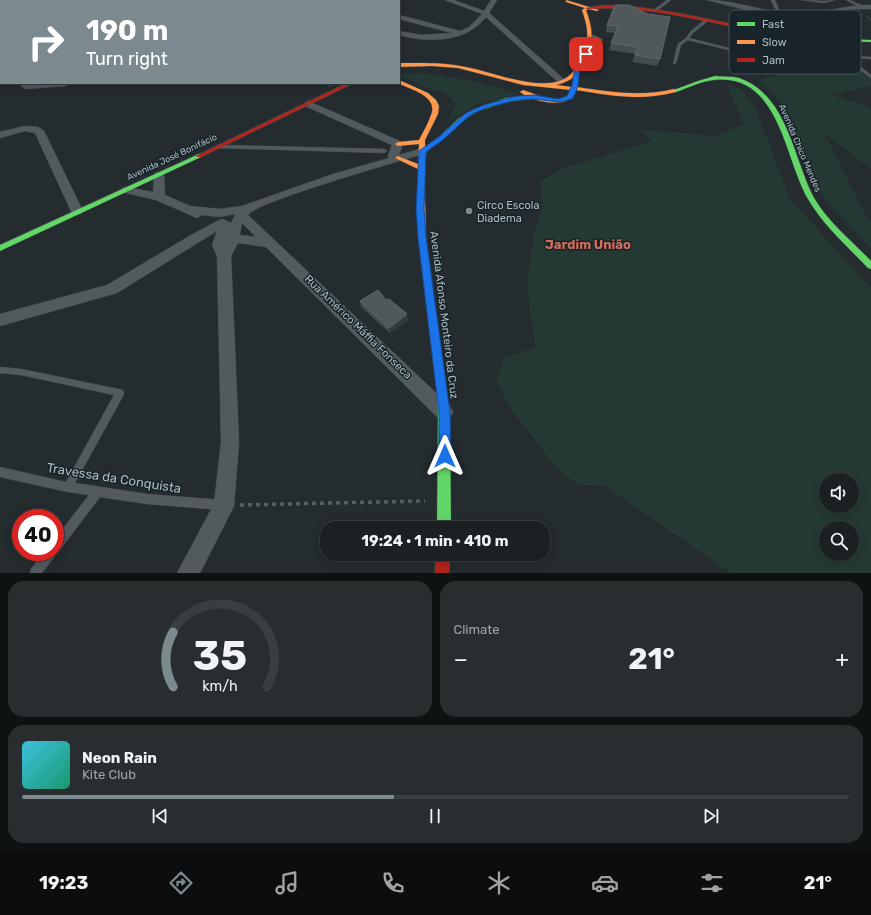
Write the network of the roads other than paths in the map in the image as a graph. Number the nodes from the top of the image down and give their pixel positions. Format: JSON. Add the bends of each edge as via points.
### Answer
{"nodes":[{"id":1,"x":448,"y":0,"type":"edge"},
{"id":2,"x":494,"y":0,"type":"edge"},
{"id":3,"x":566,"y":0,"type":"edge"},
{"id":4,"x":669,"y":0,"type":"edge"},
{"id":5,"x":710,"y":0,"type":"edge"},
{"id":6,"x":774,"y":0,"type":"edge"},
{"id":7,"x":803,"y":0,"type":"edge"},
{"id":8,"x":833,"y":0,"type":"edge"},
{"id":9,"x":848,"y":0,"type":"edge"},
{"id":10,"x":861,"y":6,"type":"junction"},
{"id":11,"x":871,"y":6,"type":"edge"},
{"id":12,"x":656,"y":10,"type":"junction"},
{"id":13,"x":760,"y":10,"type":"edge"},
{"id":14,"x":778,"y":10,"type":"edge"},
{"id":15,"x":842,"y":10,"type":"edge"},
{"id":16,"x":589,"y":12,"type":"junction"},
{"id":17,"x":485,"y":13,"type":"junction"},
{"id":18,"x":400,"y":17,"type":"edge"},
{"id":19,"x":708,"y":20,"type":"junction"},
{"id":20,"x":729,"y":24,"type":"edge"},
{"id":21,"x":400,"y":33,"type":"edge"},
{"id":22,"x":460,"y":33,"type":"junction"},
{"id":23,"x":687,"y":39,"type":"junction"},
{"id":24,"x":729,"y":49,"type":"edge"},
{"id":25,"x":861,"y":57,"type":"edge"},
{"id":26,"x":871,"y":58,"type":"edge"},
{"id":27,"x":674,"y":63,"type":"dead end"},
{"id":28,"x":400,"y":66,"type":"edge"},
{"id":29,"x":577,"y":68,"type":"junction"},
{"id":30,"x":400,"y":72,"type":"edge"},
{"id":31,"x":871,"y":72,"type":"edge"},
{"id":32,"x":871,"y":76,"type":"edge"},
{"id":33,"x":562,"y":81,"type":"junction"},
{"id":34,"x":400,"y":82,"type":"edge"},
{"id":35,"x":517,"y":82,"type":"junction"},
{"id":36,"x":52,"y":84,"type":"edge"},
{"id":37,"x":349,"y":84,"type":"edge"},
{"id":38,"x":25,"y":86,"type":"dead end"},
{"id":39,"x":574,"y":89,"type":"junction"},
{"id":40,"x":535,"y":97,"type":"junction"},
{"id":41,"x":308,"y":104,"type":"junction"},
{"id":42,"x":430,"y":124,"type":"junction"},
{"id":43,"x":453,"y":127,"type":"junction"},
{"id":44,"x":0,"y":135,"type":"edge"},
{"id":45,"x":398,"y":144,"type":"junction"},
{"id":46,"x":216,"y":147,"type":"junction"},
{"id":47,"x":422,"y":147,"type":"junction"},
{"id":48,"x":384,"y":151,"type":"dead end"},
{"id":49,"x":395,"y":159,"type":"junction"},
{"id":50,"x":422,"y":168,"type":"junction"},
{"id":51,"x":159,"y":175,"type":"junction"},
{"id":52,"x":126,"y":190,"type":"junction"},
{"id":53,"x":159,"y":197,"type":"junction"},
{"id":54,"x":189,"y":210,"type":"junction"},
{"id":55,"x":78,"y":211,"type":"junction"},
{"id":56,"x":233,"y":219,"type":"junction"},
{"id":57,"x":234,"y":238,"type":"junction"},
{"id":58,"x":271,"y":243,"type":"junction"},
{"id":59,"x":1,"y":245,"type":"edge"},
{"id":60,"x":224,"y":256,"type":"junction"},
{"id":61,"x":871,"y":266,"type":"edge"},
{"id":62,"x":0,"y":320,"type":"edge"},
{"id":63,"x":0,"y":370,"type":"edge"},
{"id":64,"x":444,"y":412,"type":"junction"},
{"id":65,"x":0,"y":472,"type":"edge"},
{"id":66,"x":68,"y":487,"type":"junction"},
{"id":67,"x":98,"y":492,"type":"junction"},
{"id":68,"x":224,"y":506,"type":"junction"},
{"id":69,"x":444,"y":521,"type":"edge"},
{"id":70,"x":64,"y":535,"type":"edge"},
{"id":71,"x":45,"y":561,"type":"edge"},
{"id":72,"x":443,"y":561,"type":"edge"},
{"id":73,"x":36,"y":573,"type":"edge"},
{"id":74,"x":188,"y":573,"type":"edge"},
{"id":75,"x":442,"y":573,"type":"edge"}],
"edges":[{"from":1,"to":17,"type":"street"},
{"from":2,"to":17,"type":"street"},
{"from":3,"to":16,"type":"street"},
{"from":4,"to":12,"type":"lane"},
{"from":5,"to":13,"type":"street"},
{"from":6,"to":14,"type":"lane"},
{"from":7,"to":8,"type":"lane"},
{"from":9,"to":10,"type":"lane"},
{"from":10,"to":11,"type":"street"},
{"from":10,"to":15,"type":"street"},
{"from":12,"to":16,"type":"street","via":[[607,6]]},
{"from":12,"to":19,"type":"street"},
{"from":16,"to":29,"type":"street","via":[[593,36]]},
{"from":17,"to":22,"type":"street","via":[[472,28]]},
{"from":17,"to":33,"type":"street"},
{"from":18,"to":22,"type":"street"},
{"from":19,"to":20,"type":"street"},
{"from":19,"to":23,"type":"lane"},
{"from":21,"to":22,"type":"street","via":[[428,38]]},
{"from":23,"to":24,"type":"lane"},
{"from":23,"to":27,"type":"lane","via":[[679,45]]},
{"from":25,"to":26,"type":"lane"},
{"from":28,"to":35,"type":"street","via":[[415,64],[467,68]]},
{"from":29,"to":33,"type":"street","via":[[573,75]]},
{"from":29,"to":39,"type":"street"},
{"from":30,"to":40,"type":"street","via":[[436,71],[474,77],[506,85]]},
{"from":31,"to":32,"type":"lane","via":[[861,69]]},
{"from":33,"to":35,"type":"street","via":[[542,84]]},
{"from":33,"to":39,"type":"street"},
{"from":34,"to":42,"type":"street","name":"Avenida Afonso Monteiro da Cruz","via":[[416,88],[433,100],[436,113]]},
{"from":35,"to":39,"type":"street","name":"Avenida Chico Mendes","via":[[530,86]]},
{"from":36,"to":38,"type":"street"},
{"from":37,"to":41,"type":"street","name":"Avenida José Bonifácio"},
{"from":39,"to":40,"type":"street","via":[[565,99]]},
{"from":39,"to":61,"type":"street","name":"Avenida Chico Mendes","via":[[608,95],[649,96],[713,77],[733,78],[752,85],[761,91],[778,117],[811,199]]},
{"from":40,"to":43,"type":"street","via":[[512,99],[486,106],[468,114]]},
{"from":41,"to":45,"type":"street"},
{"from":41,"to":46,"type":"street","name":"Avenida José Bonifácio"},
{"from":42,"to":43,"type":"street","via":[[441,129]]},
{"from":42,"to":47,"type":"street","name":"Avenida Afonso Monteiro da Cruz","via":[[426,128]]},
{"from":43,"to":47,"type":"street","via":[[442,138]]},
{"from":44,"to":55,"type":"street","via":[[30,128],[39,131]]},
{"from":45,"to":47,"type":"street"},
{"from":45,"to":49,"type":"street"},
{"from":46,"to":48,"type":"lane"},
{"from":46,"to":51,"type":"street","name":"Avenida José Bonifácio"},
{"from":47,"to":49,"type":"street"},
{"from":47,"to":50,"type":"street","name":"Avenida Afonso Monteiro da Cruz"},
{"from":49,"to":50,"type":"street"},
{"from":49,"to":56,"type":"street","via":[[264,201]]},
{"from":50,"to":64,"type":"street","name":"Avenida Afonso Monteiro da Cruz","via":[[422,237]]},
{"from":51,"to":52,"type":"street","name":"Avenida José Bonifácio"},
{"from":51,"to":53,"type":"street"},
{"from":52,"to":53,"type":"street"},
{"from":52,"to":55,"type":"street","name":"Avenida José Bonifácio"},
{"from":53,"to":54,"type":"street"},
{"from":54,"to":56,"type":"street","via":[[219,213]]},
{"from":54,"to":56,"type":"street","via":[[204,219]]},
{"from":55,"to":59,"type":"street","name":"Avenida José Bonifácio"},
{"from":56,"to":57,"type":"street"},
{"from":56,"to":58,"type":"street","name":"Rua Américo Máffia Fonseca"},
{"from":56,"to":60,"type":"street","via":[[218,245]]},
{"from":56,"to":62,"type":"street","via":[[195,238],[112,289]]},
{"from":57,"to":58,"type":"street"},
{"from":57,"to":60,"type":"street"},
{"from":58,"to":64,"type":"street","name":"Rua Américo Máffia Fonseca"},
{"from":60,"to":68,"type":"street","via":[[230,442]]},
{"from":63,"to":66,"type":"lane","via":[[120,393]]},
{"from":64,"to":69,"type":"street","name":"Avenida Afonso Monteiro da Cruz"},
{"from":65,"to":66,"type":"lane","name":"Travessa da Conquista"},
{"from":66,"to":67,"type":"lane","name":"Travessa da Conquista"},
{"from":67,"to":68,"type":"lane","name":"Travessa da Conquista"},
{"from":67,"to":70,"type":"lane"},
{"from":68,"to":74,"type":"street"},
{"from":71,"to":73,"type":"lane"},
{"from":72,"to":75,"type":"street"}]}
